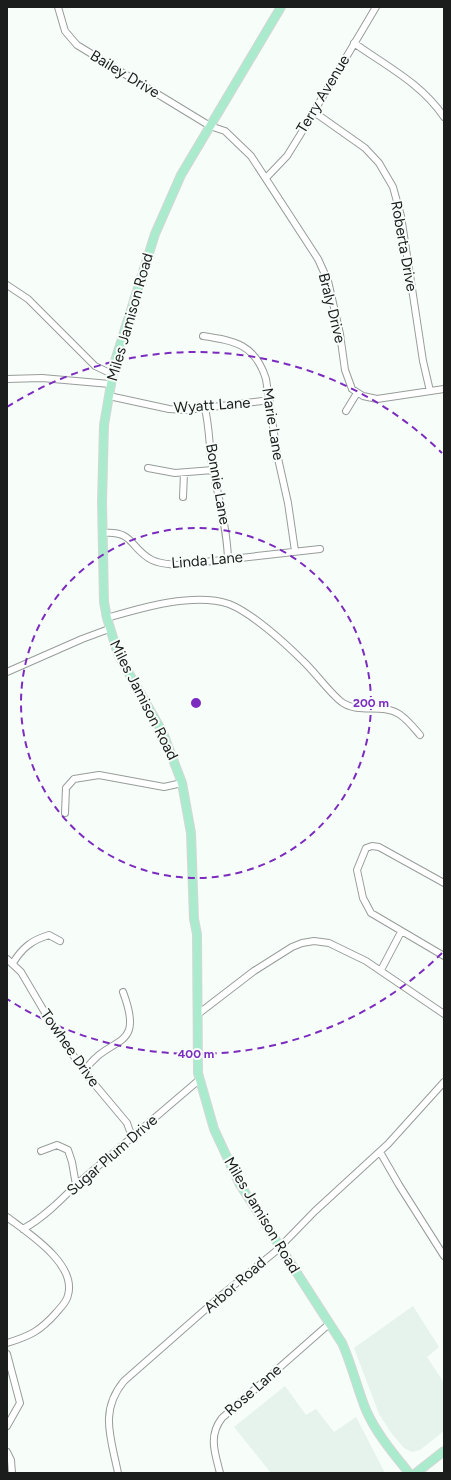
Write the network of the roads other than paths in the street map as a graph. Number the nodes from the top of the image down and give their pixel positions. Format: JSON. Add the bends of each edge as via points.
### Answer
{"nodes":[{"id":1,"x":58,"y":7,"type":"edge"},
{"id":2,"x":281,"y":7,"type":"edge"},
{"id":3,"x":376,"y":7,"type":"edge"},
{"id":4,"x":354,"y":43,"type":"junction"},
{"id":5,"x":314,"y":112,"type":"junction"},
{"id":6,"x":444,"y":117,"type":"edge"},
{"id":7,"x":210,"y":126,"type":"junction"},
{"id":8,"x":266,"y":178,"type":"junction"},
{"id":9,"x":7,"y":285,"type":"edge"},
{"id":10,"x":203,"y":336,"type":"dead end"},
{"id":11,"x":112,"y":374,"type":"junction"},
{"id":12,"x":7,"y":379,"type":"edge"},
{"id":13,"x":110,"y":384,"type":"junction"},
{"id":14,"x":444,"y":389,"type":"edge"},
{"id":15,"x":430,"y":391,"type":"junction"},
{"id":16,"x":357,"y":393,"type":"junction"},
{"id":17,"x":109,"y":396,"type":"junction"},
{"id":18,"x":270,"y":400,"type":"junction"},
{"id":19,"x":205,"y":409,"type":"junction"},
{"id":20,"x":346,"y":411,"type":"dead end"},
{"id":21,"x":148,"y":468,"type":"dead end"},
{"id":22,"x":213,"y":470,"type":"junction"},
{"id":23,"x":184,"y":473,"type":"junction"},
{"id":24,"x":183,"y":497,"type":"dead end"},
{"id":25,"x":103,"y":533,"type":"junction"},
{"id":26,"x":320,"y":549,"type":"dead end"},
{"id":27,"x":295,"y":551,"type":"junction"},
{"id":28,"x":228,"y":559,"type":"junction"},
{"id":29,"x":107,"y":618,"type":"junction"},
{"id":30,"x":109,"y":629,"type":"junction"},
{"id":31,"x":7,"y":672,"type":"edge"},
{"id":32,"x":420,"y":735,"type":"dead end"},
{"id":33,"x":182,"y":783,"type":"junction"},
{"id":34,"x":65,"y":813,"type":"dead end"},
{"id":35,"x":444,"y":883,"type":"edge"},
{"id":36,"x":401,"y":932,"type":"junction"},
{"id":37,"x":60,"y":941,"type":"dead end"},
{"id":38,"x":444,"y":956,"type":"edge"},
{"id":39,"x":7,"y":959,"type":"edge"},
{"id":40,"x":13,"y":963,"type":"junction"},
{"id":41,"x":381,"y":970,"type":"junction"},
{"id":42,"x":123,"y":992,"type":"dead end"},
{"id":43,"x":198,"y":1014,"type":"junction"},
{"id":44,"x":444,"y":1014,"type":"edge"},
{"id":45,"x":84,"y":1072,"type":"junction"},
{"id":46,"x":199,"y":1080,"type":"junction"},
{"id":47,"x":444,"y":1082,"type":"edge"},
{"id":48,"x":132,"y":1137,"type":"junction"},
{"id":49,"x":41,"y":1150,"type":"dead end"},
{"id":50,"x":380,"y":1152,"type":"junction"},
{"id":51,"x":76,"y":1185,"type":"junction"},
{"id":52,"x":7,"y":1217,"type":"edge"},
{"id":53,"x":23,"y":1229,"type":"junction"},
{"id":54,"x":279,"y":1246,"type":"junction"},
{"id":55,"x":444,"y":1256,"type":"edge"},
{"id":56,"x":330,"y":1324,"type":"junction"},
{"id":57,"x":7,"y":1343,"type":"edge"},
{"id":58,"x":7,"y":1354,"type":"edge"},
{"id":59,"x":7,"y":1426,"type":"edge"},
{"id":60,"x":444,"y":1451,"type":"edge"},
{"id":61,"x":7,"y":1452,"type":"edge"},
{"id":62,"x":12,"y":1473,"type":"edge"},
{"id":63,"x":118,"y":1473,"type":"edge"},
{"id":64,"x":220,"y":1473,"type":"edge"},
{"id":65,"x":409,"y":1473,"type":"edge"},
{"id":66,"x":416,"y":1473,"type":"edge"}],
"edges":[{"from":1,"to":7,"type":"street","name":"Bailey Drive","via":[[65,31],[78,45]]},
{"from":2,"to":7,"type":"main road","name":"Miles Jamison Road"},
{"from":3,"to":4,"type":"street","name":"Terry Avenue"},
{"from":4,"to":5,"type":"street","name":"Terry Avenue"},
{"from":4,"to":6,"type":"street","via":[[412,82]]},
{"from":5,"to":8,"type":"street","name":"Terry Avenue","via":[[287,156]]},
{"from":5,"to":15,"type":"street","name":"Roberta Drive","via":[[365,148],[379,163],[393,187],[401,216],[423,361]]},
{"from":7,"to":8,"type":"street","name":"Braly Drive","via":[[221,129],[231,137],[251,156]]},
{"from":7,"to":11,"type":"main road","name":"Miles Jamison Road","via":[[180,177],[155,234],[122,332]]},
{"from":8,"to":16,"type":"street","name":"Braly Drive","via":[[326,273],[334,303],[346,377]]},
{"from":9,"to":11,"type":"street","via":[[28,299],[95,366]]},
{"from":10,"to":18,"type":"street","name":"Marie Lane","via":[[232,341],[252,353],[263,368]]},
{"from":11,"to":13,"type":"main road","name":"Miles Jamison Road"},
{"from":12,"to":13,"type":"street","via":[[42,378]]},
{"from":13,"to":17,"type":"main road","name":"Miles Jamison Road"},
{"from":14,"to":15,"type":"street"},
{"from":15,"to":16,"type":"street","via":[[377,399]]},
{"from":16,"to":20,"type":"street"},
{"from":17,"to":19,"type":"street","name":"Wyatt Lane","via":[[169,409]]},
{"from":17,"to":25,"type":"main road","name":"Miles Jamison Road","via":[[104,442]]},
{"from":18,"to":19,"type":"street","name":"Wyatt Lane"},
{"from":18,"to":27,"type":"street","name":"Marie Lane"},
{"from":19,"to":22,"type":"street","name":"Bonnie Lane"},
{"from":21,"to":23,"type":"street"},
{"from":22,"to":23,"type":"street"},
{"from":22,"to":28,"type":"street","name":"Bonnie Lane","via":[[222,504]]},
{"from":23,"to":24,"type":"street"},
{"from":25,"to":28,"type":"street","name":"Linda Lane","via":[[123,535],[146,556],[163,564]]},
{"from":25,"to":29,"type":"main road","name":"Miles Jamison Road","via":[[104,602]]},
{"from":26,"to":27,"type":"street","name":"Linda Lane"},
{"from":27,"to":28,"type":"street","name":"Linda Lane"},
{"from":29,"to":30,"type":"main road","name":"Miles Jamison Road"},
{"from":29,"to":32,"type":"street","via":[[181,601],[211,600],[228,604],[287,645],[342,703],[398,713]]},
{"from":30,"to":31,"type":"street"},
{"from":30,"to":33,"type":"main road","name":"Miles Jamison Road","via":[[121,660],[163,733]]},
{"from":33,"to":34,"type":"street","via":[[168,787],[99,775],[79,777],[66,788]]},
{"from":33,"to":43,"type":"main road","name":"Miles Jamison Road","via":[[191,833],[194,919],[197,934]]},
{"from":35,"to":36,"type":"street","via":[[379,847],[366,848],[358,870],[367,908],[375,917]]},
{"from":36,"to":38,"type":"street"},
{"from":36,"to":41,"type":"street"},
{"from":37,"to":40,"type":"street","via":[[49,935],[30,942]]},
{"from":39,"to":40,"type":"street","name":"Towhee Drive"},
{"from":40,"to":45,"type":"street","name":"Towhee Drive"},
{"from":41,"to":43,"type":"street","via":[[329,943],[302,943],[254,971]]},
{"from":41,"to":44,"type":"street"},
{"from":42,"to":45,"type":"street","via":[[132,1023],[127,1035],[94,1059]]},
{"from":43,"to":46,"type":"main road","name":"Miles Jamison Road"},
{"from":45,"to":48,"type":"street","name":"Towhee Drive","via":[[127,1123]]},
{"from":46,"to":48,"type":"street","name":"Sugar Plum Drive"},
{"from":46,"to":54,"type":"main road","name":"Miles Jamison Road","via":[[214,1129],[226,1157],[239,1183]]},
{"from":47,"to":50,"type":"street","name":"Arbor Road"},
{"from":48,"to":51,"type":"street","name":"Sugar Plum Drive"},
{"from":49,"to":51,"type":"street","via":[[57,1145],[68,1150]]},
{"from":50,"to":54,"type":"street","name":"Arbor Road"},
{"from":50,"to":55,"type":"street"},
{"from":51,"to":53,"type":"street","name":"Sugar Plum Drive"},
{"from":52,"to":53,"type":"street"},
{"from":53,"to":57,"type":"street","via":[[61,1264],[68,1279],[69,1295],[43,1328]]},
{"from":54,"to":56,"type":"main road","name":"Miles Jamison Road"},
{"from":54,"to":63,"type":"street","name":"Arbor Road","via":[[129,1376],[115,1392],[110,1405],[109,1427]]},
{"from":56,"to":64,"type":"street","name":"Rose Lane","via":[[217,1424],[213,1438]]},
{"from":56,"to":65,"type":"main road","name":"Miles Jamison Road","via":[[347,1354],[370,1418],[385,1443]]},
{"from":58,"to":59,"type":"street","via":[[20,1403]]},
{"from":60,"to":66,"type":"main road"},
{"from":61,"to":62,"type":"street","via":[[11,1460]]}]}
